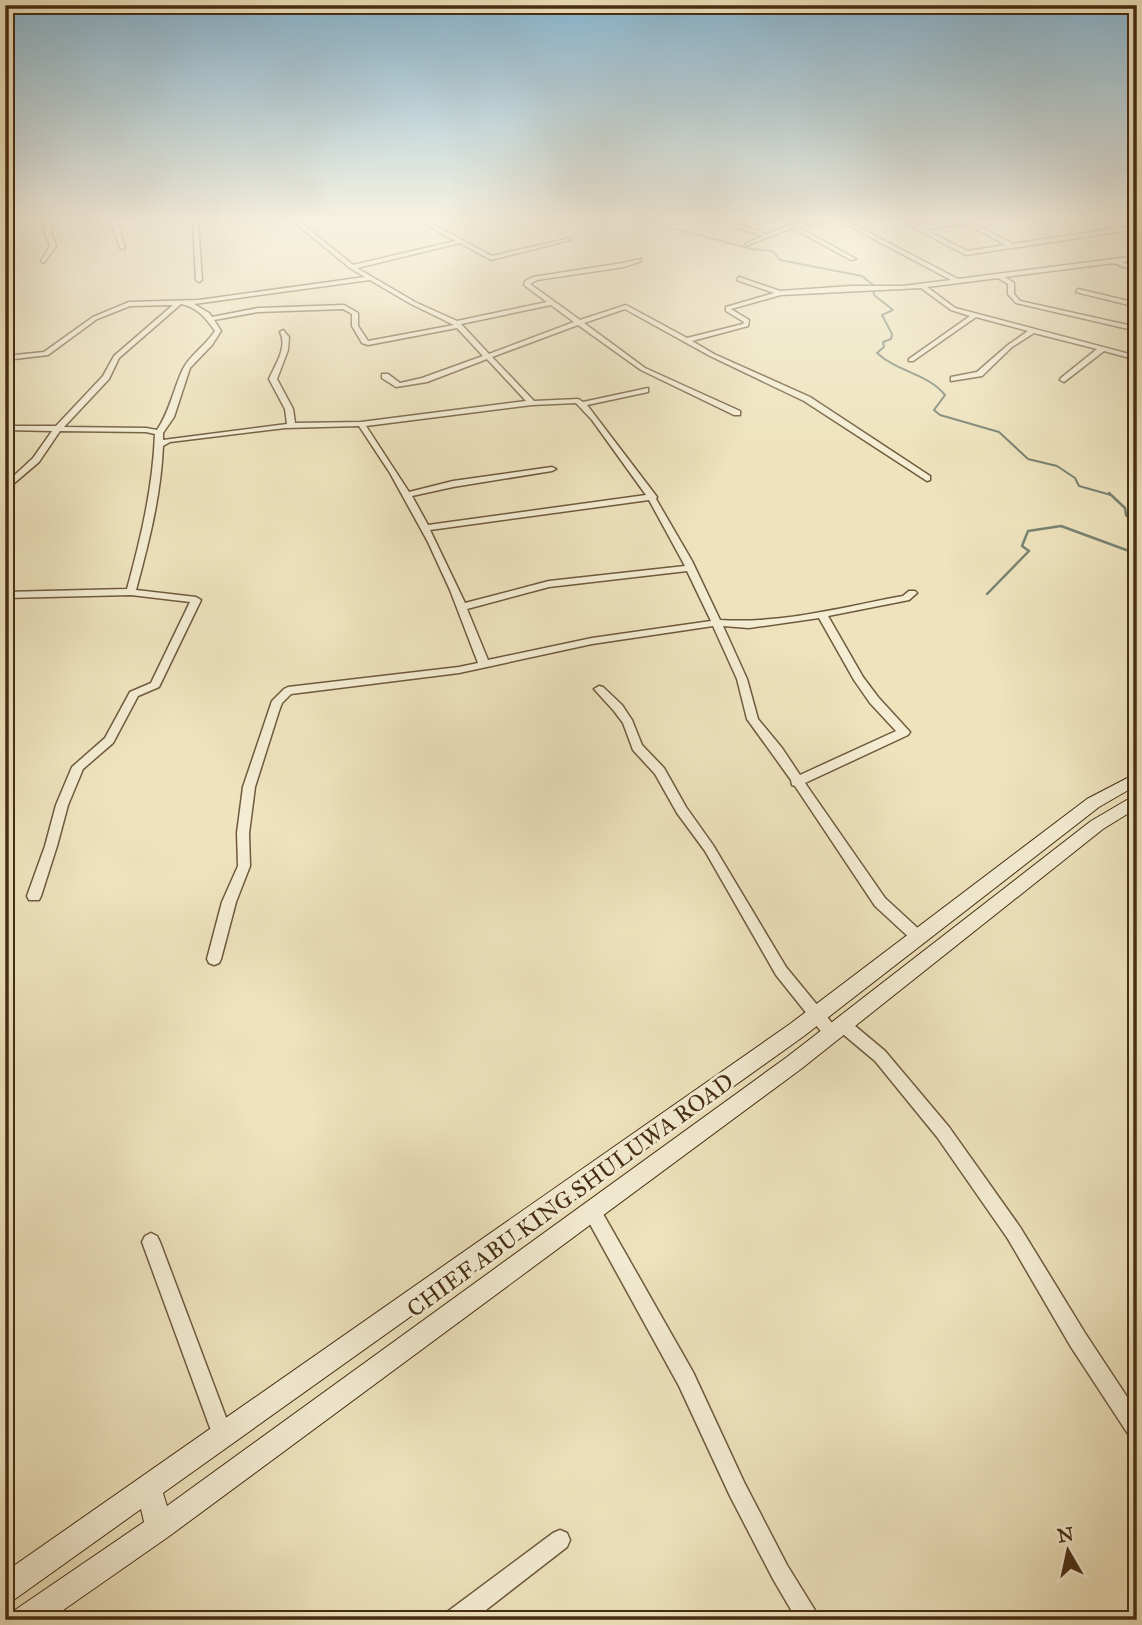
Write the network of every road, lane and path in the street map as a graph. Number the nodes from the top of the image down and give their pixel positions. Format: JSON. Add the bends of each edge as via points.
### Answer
{"nodes":[{"id":1,"x":229,"y":297,"type":"edge"},
{"id":2,"x":402,"y":297,"type":"edge"},
{"id":3,"x":542,"y":297,"type":"edge"},
{"id":4,"x":766,"y":297,"type":"edge"},
{"id":5,"x":935,"y":297,"type":"edge"},
{"id":6,"x":1013,"y":297,"type":"edge"},
{"id":7,"x":1103,"y":297,"type":"edge"},
{"id":8,"x":183,"y":303,"type":"junction"},
{"id":9,"x":553,"y":303,"type":"junction"},
{"id":10,"x":1137,"y":305,"type":"edge"},
{"id":11,"x":975,"y":315,"type":"junction"},
{"id":12,"x":211,"y":319,"type":"junction"},
{"id":13,"x":580,"y":323,"type":"junction"},
{"id":14,"x":456,"y":325,"type":"junction"},
{"id":15,"x":1136,"y":329,"type":"edge"},
{"id":16,"x":1034,"y":330,"type":"junction"},
{"id":17,"x":283,"y":332,"type":"dead end"},
{"id":18,"x":687,"y":340,"type":"junction"},
{"id":19,"x":1102,"y":349,"type":"junction"},
{"id":20,"x":488,"y":355,"type":"junction"},
{"id":21,"x":6,"y":358,"type":"edge"},
{"id":22,"x":1137,"y":358,"type":"edge"},
{"id":23,"x":911,"y":359,"type":"dead end"},
{"id":24,"x":385,"y":376,"type":"dead end"},
{"id":25,"x":954,"y":379,"type":"dead end"},
{"id":26,"x":1064,"y":380,"type":"dead end"},
{"id":27,"x":645,"y":390,"type":"dead end"},
{"id":28,"x":532,"y":402,"type":"junction"},
{"id":29,"x":582,"y":404,"type":"junction"},
{"id":30,"x":737,"y":413,"type":"dead end"},
{"id":31,"x":361,"y":424,"type":"junction"},
{"id":32,"x":292,"y":425,"type":"junction"},
{"id":33,"x":5,"y":428,"type":"edge"},
{"id":34,"x":58,"y":430,"type":"junction"},
{"id":35,"x":161,"y":439,"type":"junction"},
{"id":36,"x":552,"y":469,"type":"dead end"},
{"id":37,"x":927,"y":478,"type":"dead end"},
{"id":38,"x":5,"y":489,"type":"edge"},
{"id":39,"x":406,"y":495,"type":"junction"},
{"id":40,"x":653,"y":497,"type":"junction"},
{"id":41,"x":424,"y":528,"type":"junction"},
{"id":42,"x":691,"y":568,"type":"junction"},
{"id":43,"x":131,"y":592,"type":"junction"},
{"id":44,"x":912,"y":593,"type":"dead end"},
{"id":45,"x":5,"y":595,"type":"edge"},
{"id":46,"x":463,"y":607,"type":"junction"},
{"id":47,"x":823,"y":615,"type":"junction"},
{"id":48,"x":716,"y":623,"type":"junction"},
{"id":49,"x":484,"y":664,"type":"junction"},
{"id":50,"x":599,"y":689,"type":"dead end"},
{"id":51,"x":1137,"y":778,"type":"edge"},
{"id":52,"x":796,"y":782,"type":"junction"},
{"id":53,"x":1137,"y":800,"type":"edge"},
{"id":54,"x":34,"y":896,"type":"dead end"},
{"id":55,"x":918,"y":937,"type":"junction"},
{"id":56,"x":214,"y":959,"type":"dead end"},
{"id":57,"x":816,"y":1016,"type":"junction"},
{"id":58,"x":838,"y":1029,"type":"junction"},
{"id":59,"x":592,"y":1211,"type":"junction"},
{"id":60,"x":151,"y":1242,"type":"dead end"},
{"id":61,"x":1137,"y":1430,"type":"edge"},
{"id":62,"x":223,"y":1436,"type":"junction"},
{"id":63,"x":149,"y":1488,"type":"junction"},
{"id":64,"x":159,"y":1528,"type":"junction"},
{"id":65,"x":560,"y":1540,"type":"dead end"},
{"id":66,"x":5,"y":1589,"type":"edge"},
{"id":67,"x":25,"y":1620,"type":"edge"},
{"id":68,"x":455,"y":1620,"type":"edge"},
{"id":69,"x":810,"y":1620,"type":"edge"}],
"edges":[{"from":1,"to":8,"type":"street"},
{"from":2,"to":14,"type":"street"},
{"from":3,"to":9,"type":"street"},
{"from":4,"to":18,"type":"street","via":[[729,308],[747,321],[746,325]]},
{"from":5,"to":11,"type":"street","via":[[946,306]]},
{"from":6,"to":15,"type":"street","via":[[1018,302]]},
{"from":7,"to":10,"type":"street"},
{"from":8,"to":12,"type":"street"},
{"from":8,"to":21,"type":"street","via":[[123,306],[95,318],[46,354]]},
{"from":8,"to":34,"type":"street","via":[[116,357],[106,377]]},
{"from":9,"to":13,"type":"street"},
{"from":9,"to":14,"type":"street"},
{"from":11,"to":16,"type":"street"},
{"from":11,"to":23,"type":"street"},
{"from":12,"to":14,"type":"street","via":[[250,311],[344,307],[355,313],[355,326],[368,343]]},
{"from":12,"to":35,"type":"street","via":[[218,331],[216,337],[187,367]]},
{"from":13,"to":18,"type":"street","via":[[626,307]]},
{"from":13,"to":20,"type":"street"},
{"from":13,"to":30,"type":"street","via":[[643,369]]},
{"from":14,"to":20,"type":"street"},
{"from":16,"to":19,"type":"street"},
{"from":16,"to":25,"type":"street","via":[[979,374]]},
{"from":17,"to":32,"type":"street","via":[[285,350],[273,379]]},
{"from":18,"to":37,"type":"street","via":[[812,402]]},
{"from":19,"to":22,"type":"street"},
{"from":19,"to":26,"type":"street"},
{"from":20,"to":24,"type":"street","via":[[407,384],[399,385]]},
{"from":20,"to":28,"type":"street"},
{"from":27,"to":29,"type":"street"},
{"from":28,"to":29,"type":"street","via":[[571,400]]},
{"from":28,"to":31,"type":"street"},
{"from":29,"to":40,"type":"street","via":[[603,425]]},
{"from":31,"to":32,"type":"street"},
{"from":31,"to":39,"type":"street"},
{"from":32,"to":35,"type":"street"},
{"from":33,"to":34,"type":"street"},
{"from":34,"to":35,"type":"street","via":[[146,430]]},
{"from":34,"to":38,"type":"street","via":[[36,460]]},
{"from":35,"to":43,"type":"street","via":[[148,528]]},
{"from":36,"to":39,"type":"street"},
{"from":39,"to":41,"type":"street"},
{"from":40,"to":41,"type":"street"},
{"from":40,"to":42,"type":"street"},
{"from":41,"to":46,"type":"street"},
{"from":42,"to":46,"type":"street","via":[[549,584]]},
{"from":42,"to":48,"type":"street"},
{"from":43,"to":45,"type":"street"},
{"from":43,"to":54,"type":"street","via":[[196,600],[155,685],[134,694],[109,740],[78,767]]},
{"from":44,"to":47,"type":"street"},
{"from":46,"to":49,"type":"street"},
{"from":47,"to":48,"type":"street","via":[[750,625]]},
{"from":47,"to":52,"type":"street","via":[[858,678],[904,732]]},
{"from":48,"to":49,"type":"street","via":[[592,641]]},
{"from":48,"to":52,"type":"street","via":[[742,679],[751,716]]},
{"from":49,"to":56,"type":"street","via":[[295,689],[277,701],[248,787],[244,866]]},
{"from":50,"to":57,"type":"street","via":[[624,716],[637,747],[660,771],[781,971]]},
{"from":51,"to":55,"type":"street","via":[[1093,803]]},
{"from":52,"to":55,"type":"street","via":[[880,902]]},
{"from":53,"to":58,"type":"street","name":"CHIEF ABU KING SHULUWA ROAD","via":[[1097,825]]},
{"from":55,"to":57,"type":"street"},
{"from":57,"to":58,"type":"street"},
{"from":57,"to":62,"type":"street"},
{"from":58,"to":59,"type":"street","name":"CHIEF ABU KING SHULUWA ROAD"},
{"from":58,"to":61,"type":"street","via":[[880,1056],[943,1132],[1014,1233]]},
{"from":59,"to":64,"type":"street","name":"CHIEF ABU KING SHULUWA ROAD"},
{"from":59,"to":69,"type":"street","via":[[686,1379],[737,1489]]},
{"from":60,"to":62,"type":"street"},
{"from":62,"to":63,"type":"street"},
{"from":63,"to":64,"type":"street"},
{"from":63,"to":66,"type":"street"},
{"from":64,"to":67,"type":"street","name":"CHIEF ABU KING SHULUWA ROAD"},
{"from":65,"to":68,"type":"street"}]}
